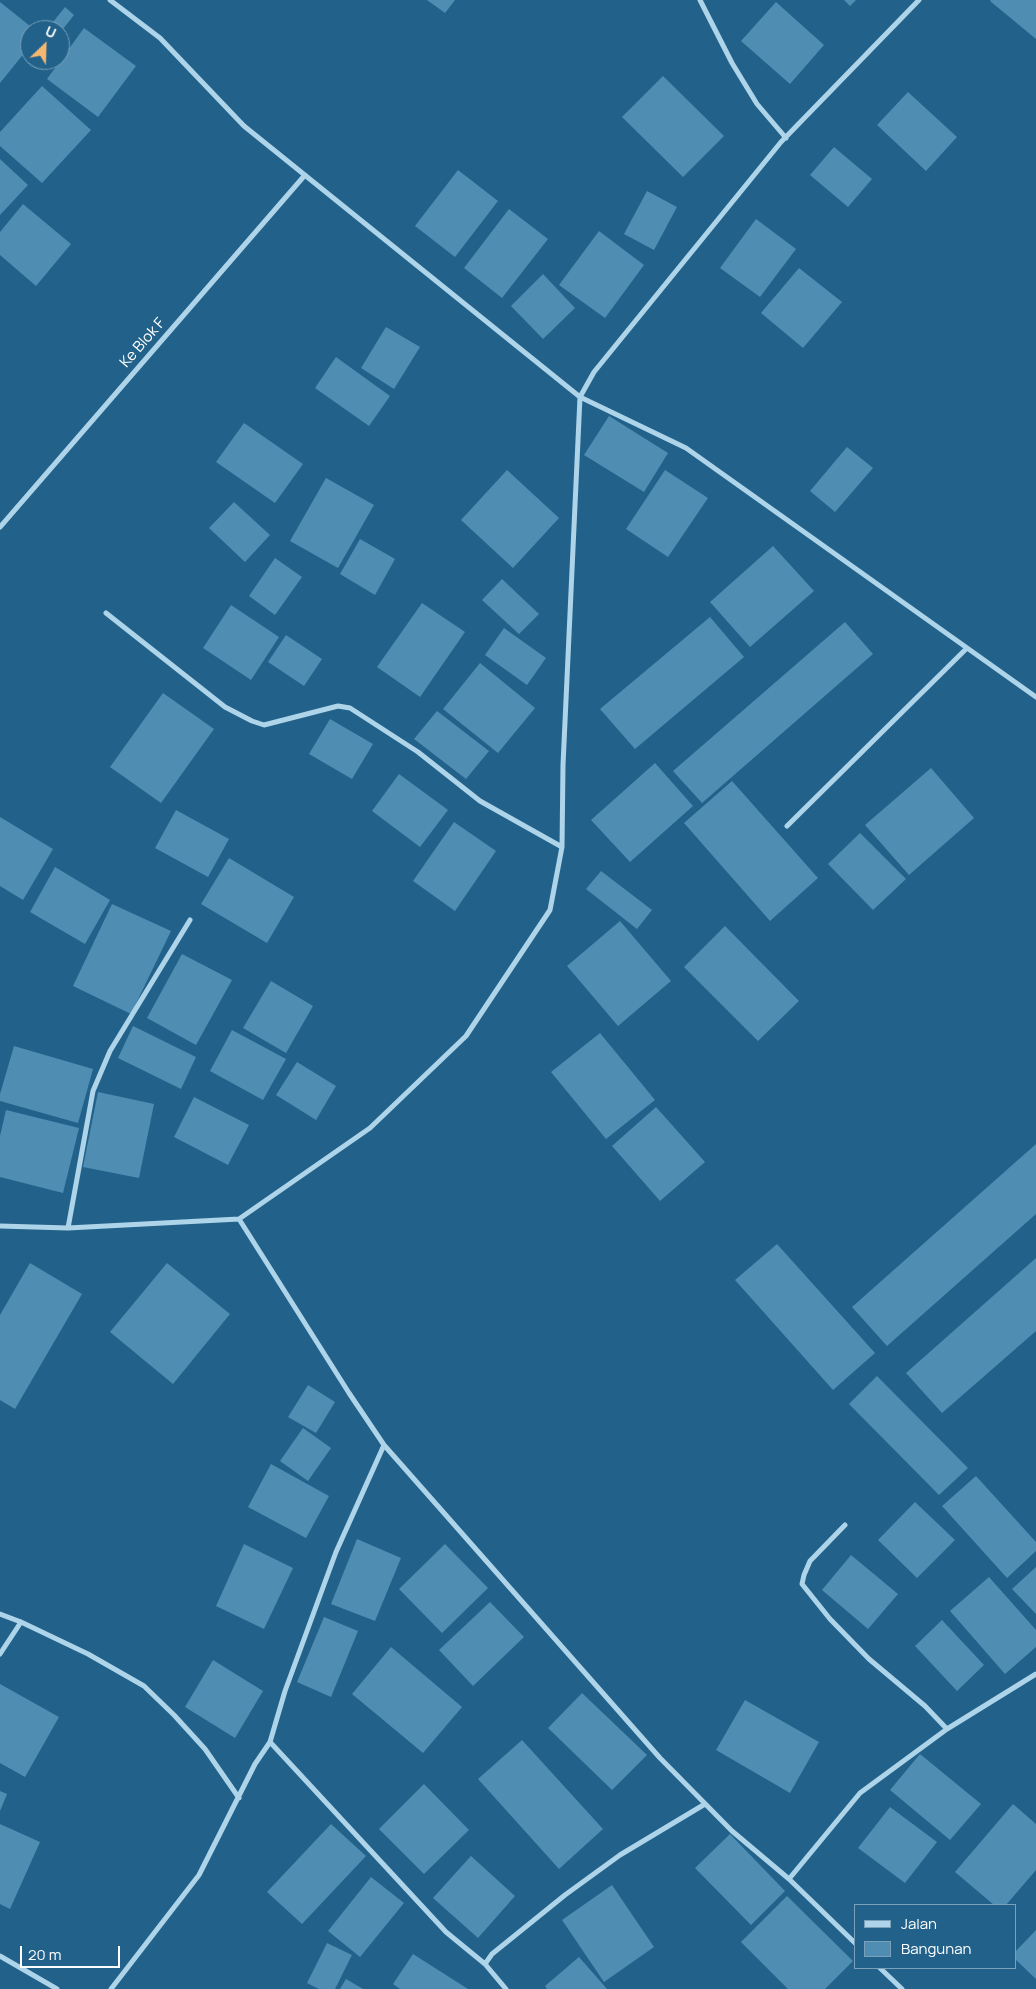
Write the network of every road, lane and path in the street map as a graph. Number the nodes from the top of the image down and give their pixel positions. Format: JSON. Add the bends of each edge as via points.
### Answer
{"nodes":[{"id":1,"x":110,"y":0,"type":"edge"},
{"id":2,"x":700,"y":0,"type":"edge"},
{"id":3,"x":919,"y":0,"type":"edge"},
{"id":4,"x":786,"y":138,"type":"junction"},
{"id":5,"x":305,"y":175,"type":"junction"},
{"id":6,"x":580,"y":397,"type":"junction"},
{"id":7,"x":0,"y":528,"type":"edge"},
{"id":8,"x":106,"y":613,"type":"dead end"},
{"id":9,"x":968,"y":648,"type":"junction"},
{"id":10,"x":1036,"y":697,"type":"edge"},
{"id":11,"x":787,"y":826,"type":"dead end"},
{"id":12,"x":562,"y":847,"type":"junction"},
{"id":13,"x":190,"y":920,"type":"dead end"},
{"id":14,"x":239,"y":1219,"type":"junction"},
{"id":15,"x":0,"y":1226,"type":"edge"},
{"id":16,"x":68,"y":1228,"type":"junction"},
{"id":17,"x":384,"y":1445,"type":"junction"},
{"id":18,"x":845,"y":1525,"type":"dead end"},
{"id":19,"x":0,"y":1614,"type":"edge"},
{"id":20,"x":21,"y":1622,"type":"junction"},
{"id":21,"x":0,"y":1654,"type":"edge"},
{"id":22,"x":1036,"y":1674,"type":"edge"},
{"id":23,"x":947,"y":1729,"type":"junction"},
{"id":24,"x":270,"y":1742,"type":"junction"},
{"id":25,"x":239,"y":1798,"type":"junction"},
{"id":26,"x":705,"y":1804,"type":"junction"},
{"id":27,"x":789,"y":1879,"type":"junction"},
{"id":28,"x":854,"y":1942,"type":"edge"},
{"id":29,"x":0,"y":1956,"type":"edge"},
{"id":30,"x":485,"y":1964,"type":"junction"},
{"id":31,"x":881,"y":1969,"type":"edge"},
{"id":32,"x":57,"y":1989,"type":"edge"},
{"id":33,"x":111,"y":1989,"type":"edge"},
{"id":34,"x":506,"y":1989,"type":"edge"},
{"id":35,"x":902,"y":1989,"type":"edge"}],
"edges":[{"from":1,"to":5,"type":"street","via":[[160,38],[244,126]]},
{"from":2,"to":4,"type":"street","via":[[757,104]]},
{"from":3,"to":4,"type":"street"},
{"from":4,"to":6,"type":"street","via":[[594,372]]},
{"from":5,"to":6,"type":"street"},
{"from":5,"to":7,"type":"street","name":"Ke Blok F"},
{"from":6,"to":9,"type":"street","via":[[686,448]]},
{"from":6,"to":12,"type":"street"},
{"from":8,"to":12,"type":"street","via":[[225,707],[252,721],[264,725],[338,706],[350,708],[418,752],[480,801]]},
{"from":9,"to":10,"type":"street"},
{"from":9,"to":11,"type":"street"},
{"from":12,"to":14,"type":"street","via":[[550,910],[466,1036],[370,1128]]},
{"from":13,"to":16,"type":"street","via":[[110,1051],[93,1091]]},
{"from":14,"to":16,"type":"street"},
{"from":14,"to":17,"type":"street"},
{"from":15,"to":16,"type":"street"},
{"from":17,"to":24,"type":"street","via":[[336,1552],[285,1691]]},
{"from":17,"to":26,"type":"street","via":[[660,1758]]},
{"from":18,"to":23,"type":"street","via":[[810,1562],[802,1584],[869,1659]]},
{"from":19,"to":20,"type":"street"},
{"from":20,"to":21,"type":"street"},
{"from":20,"to":25,"type":"street","via":[[88,1654],[144,1686],[205,1749]]},
{"from":22,"to":23,"type":"street"},
{"from":23,"to":27,"type":"street","via":[[860,1793]]},
{"from":24,"to":25,"type":"street"},
{"from":24,"to":30,"type":"street","via":[[446,1932]]},
{"from":25,"to":33,"type":"street","via":[[199,1875]]},
{"from":26,"to":27,"type":"street"},
{"from":26,"to":30,"type":"street","via":[[620,1855],[565,1895],[492,1954]]},
{"from":27,"to":28,"type":"street"},
{"from":29,"to":32,"type":"street"},
{"from":30,"to":34,"type":"street"},
{"from":31,"to":35,"type":"street"}]}
